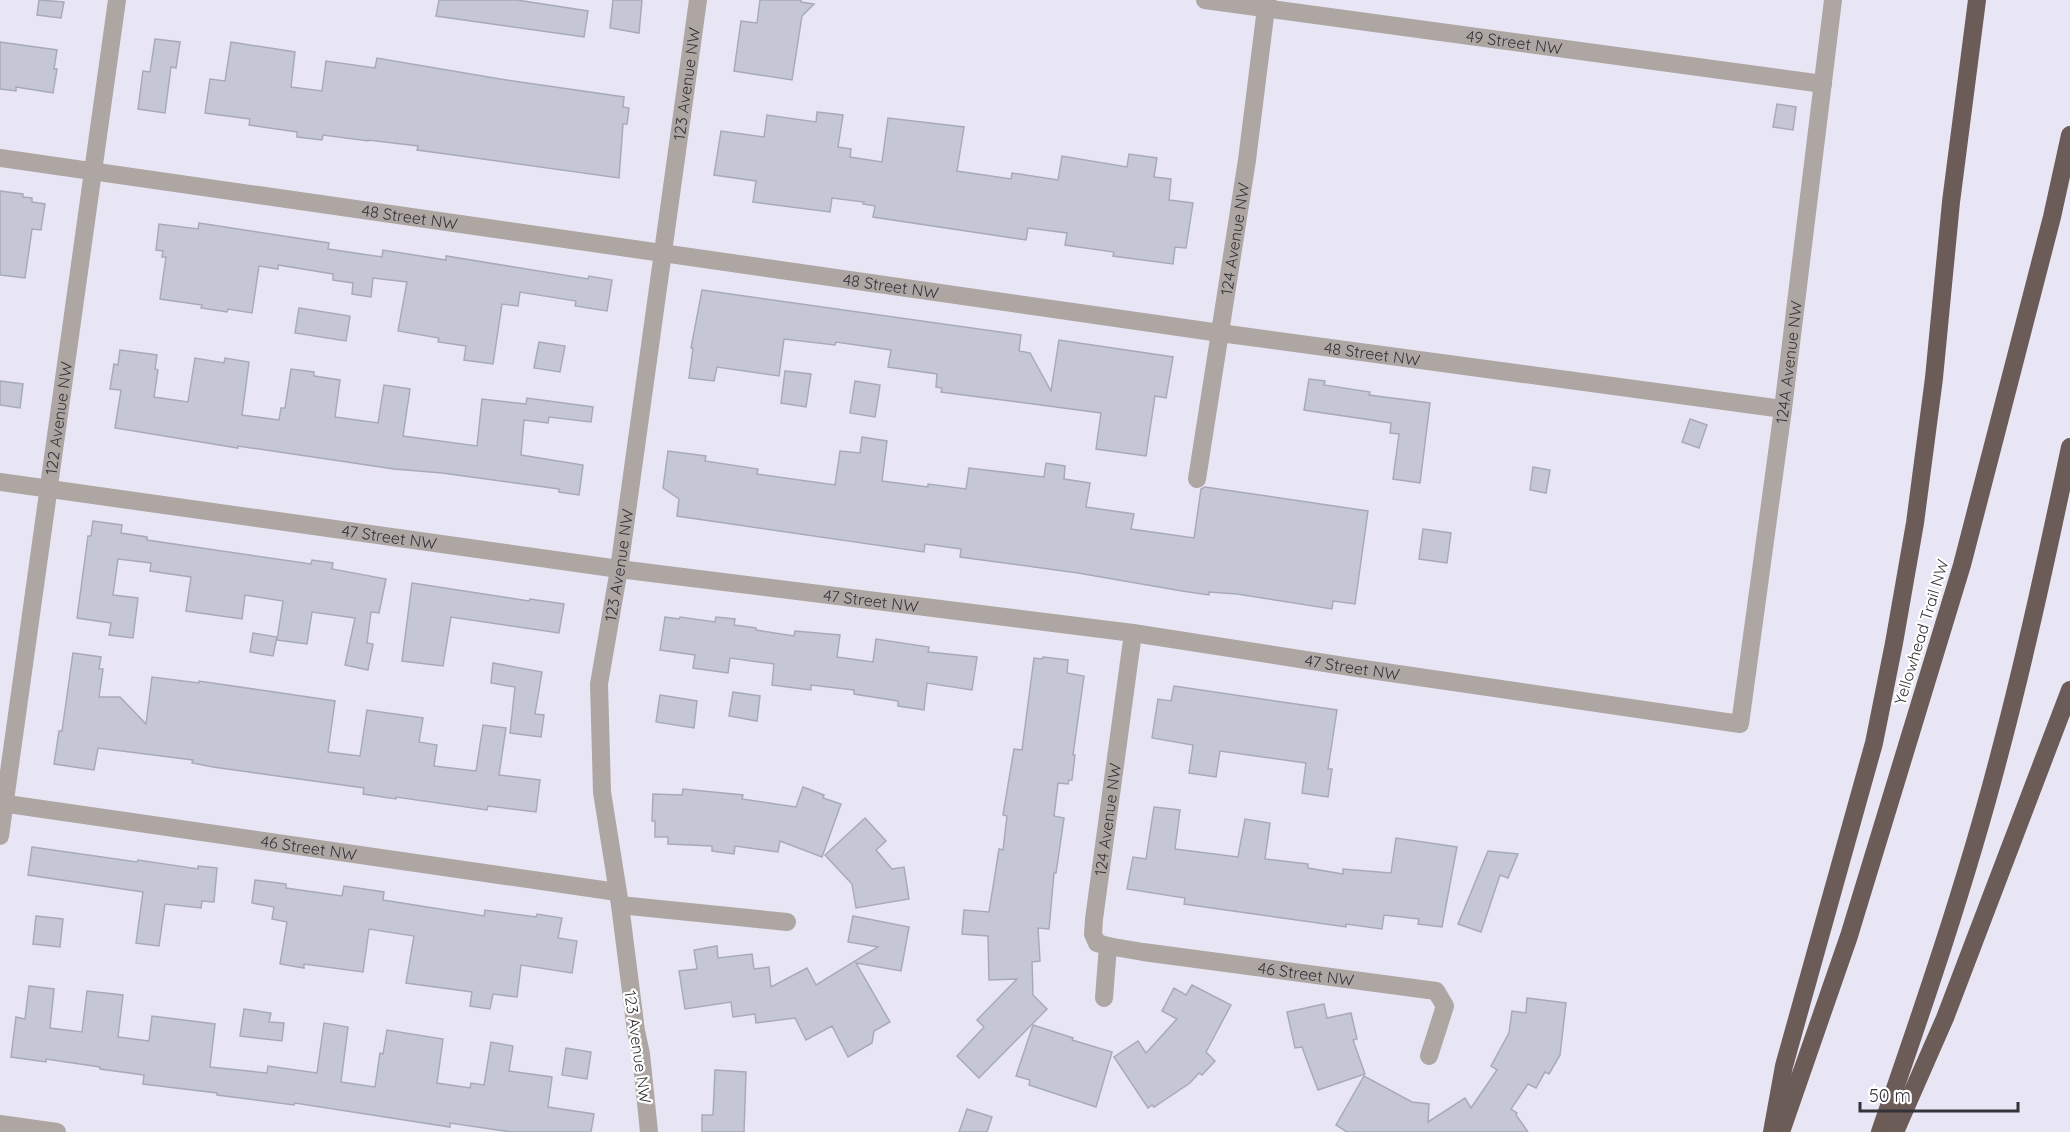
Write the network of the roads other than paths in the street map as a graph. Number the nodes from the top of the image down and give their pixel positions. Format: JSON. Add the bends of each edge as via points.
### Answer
{"nodes":[{"id":1,"x":117,"y":0,"type":"edge"},
{"id":2,"x":698,"y":0,"type":"edge"},
{"id":3,"x":1205,"y":0,"type":"edge"},
{"id":4,"x":1833,"y":0,"type":"edge"},
{"id":5,"x":1977,"y":0,"type":"edge"},
{"id":6,"x":1267,"y":4,"type":"edge"},
{"id":7,"x":1823,"y":84,"type":"junction"},
{"id":8,"x":2070,"y":135,"type":"edge"},
{"id":9,"x":0,"y":158,"type":"edge"},
{"id":10,"x":93,"y":171,"type":"junction"},
{"id":11,"x":664,"y":252,"type":"junction"},
{"id":12,"x":1220,"y":333,"type":"junction"},
{"id":13,"x":1783,"y":409,"type":"junction"},
{"id":14,"x":2070,"y":447,"type":"edge"},
{"id":15,"x":1197,"y":479,"type":"dead end"},
{"id":16,"x":0,"y":482,"type":"edge"},
{"id":17,"x":48,"y":490,"type":"junction"},
{"id":18,"x":620,"y":569,"type":"junction"},
{"id":19,"x":1133,"y":633,"type":"junction"},
{"id":20,"x":2070,"y":690,"type":"edge"},
{"id":21,"x":1740,"y":724,"type":"joint"},
{"id":22,"x":2,"y":803,"type":"edge"},
{"id":23,"x":0,"y":836,"type":"edge"},
{"id":24,"x":618,"y":898,"type":"junction"},
{"id":25,"x":787,"y":922,"type":"dead end"},
{"id":26,"x":1107,"y":946,"type":"junction"},
{"id":27,"x":1104,"y":998,"type":"dead end"},
{"id":28,"x":1429,"y":1056,"type":"dead end"},
{"id":29,"x":0,"y":1124,"type":"edge"},
{"id":30,"x":57,"y":1132,"type":"edge"},
{"id":31,"x":649,"y":1132,"type":"edge"},
{"id":32,"x":1772,"y":1132,"type":"edge"},
{"id":33,"x":1781,"y":1132,"type":"edge"},
{"id":34,"x":1880,"y":1132,"type":"edge"},
{"id":35,"x":1895,"y":1132,"type":"edge"}],
"edges":[{"from":1,"to":10,"type":"street","name":"122 Avenue NW"},
{"from":2,"to":11,"type":"street","name":"123 Avenue NW"},
{"from":3,"to":6,"type":"street","name":"49 Street NW"},
{"from":4,"to":7,"type":"street","name":"124A Avenue NW"},
{"from":5,"to":32,"type":"highway","via":[[1951,202],[1935,378],[1894,643],[1874,743],[1784,1066]]},
{"from":6,"to":7,"type":"street","name":"49 Street NW"},
{"from":6,"to":12,"type":"street","name":"124 Avenue NW"},
{"from":7,"to":13,"type":"street","name":"124A Avenue NW"},
{"from":8,"to":33,"type":"highway","name":"Yellowhead Trail NW","via":[[1962,566],[1849,936]]},
{"from":9,"to":10,"type":"street","name":"48 Street NW"},
{"from":10,"to":11,"type":"street","name":"48 Street NW"},
{"from":10,"to":17,"type":"street","name":"122 Avenue NW"},
{"from":11,"to":12,"type":"street","name":"48 Street NW"},
{"from":11,"to":18,"type":"street","name":"123 Avenue NW"},
{"from":12,"to":13,"type":"street","name":"48 Street NW"},
{"from":12,"to":15,"type":"street","name":"124 Avenue NW"},
{"from":13,"to":21,"type":"street","name":"124A Avenue NW"},
{"from":14,"to":34,"type":"highway","via":[[2037,605],[1998,758],[1954,914]]},
{"from":16,"to":17,"type":"street","name":"47 Street NW"},
{"from":17,"to":18,"type":"street","name":"47 Street NW"},
{"from":17,"to":22,"type":"street","name":"122 Avenue NW"},
{"from":18,"to":19,"type":"street","name":"47 Street NW"},
{"from":18,"to":24,"type":"street","name":"123 Avenue NW","via":[[599,684],[602,792]]},
{"from":19,"to":21,"type":"street","name":"47 Street NW"},
{"from":19,"to":26,"type":"street","name":"124 Avenue NW","via":[[1094,919],[1097,943]]},
{"from":20,"to":35,"type":"highway","via":[[1945,1018]]},
{"from":22,"to":23,"type":"street","name":"122 Avenue NW"},
{"from":22,"to":24,"type":"street","name":"46 Street NW"},
{"from":24,"to":25,"type":"street","name":"46 Street NW"},
{"from":24,"to":31,"type":"street","name":"123 Avenue NW"},
{"from":26,"to":27,"type":"street"},
{"from":26,"to":28,"type":"street","name":"46 Street NW","via":[[1436,992],[1444,1006]]},
{"from":29,"to":30,"type":"street"}]}
